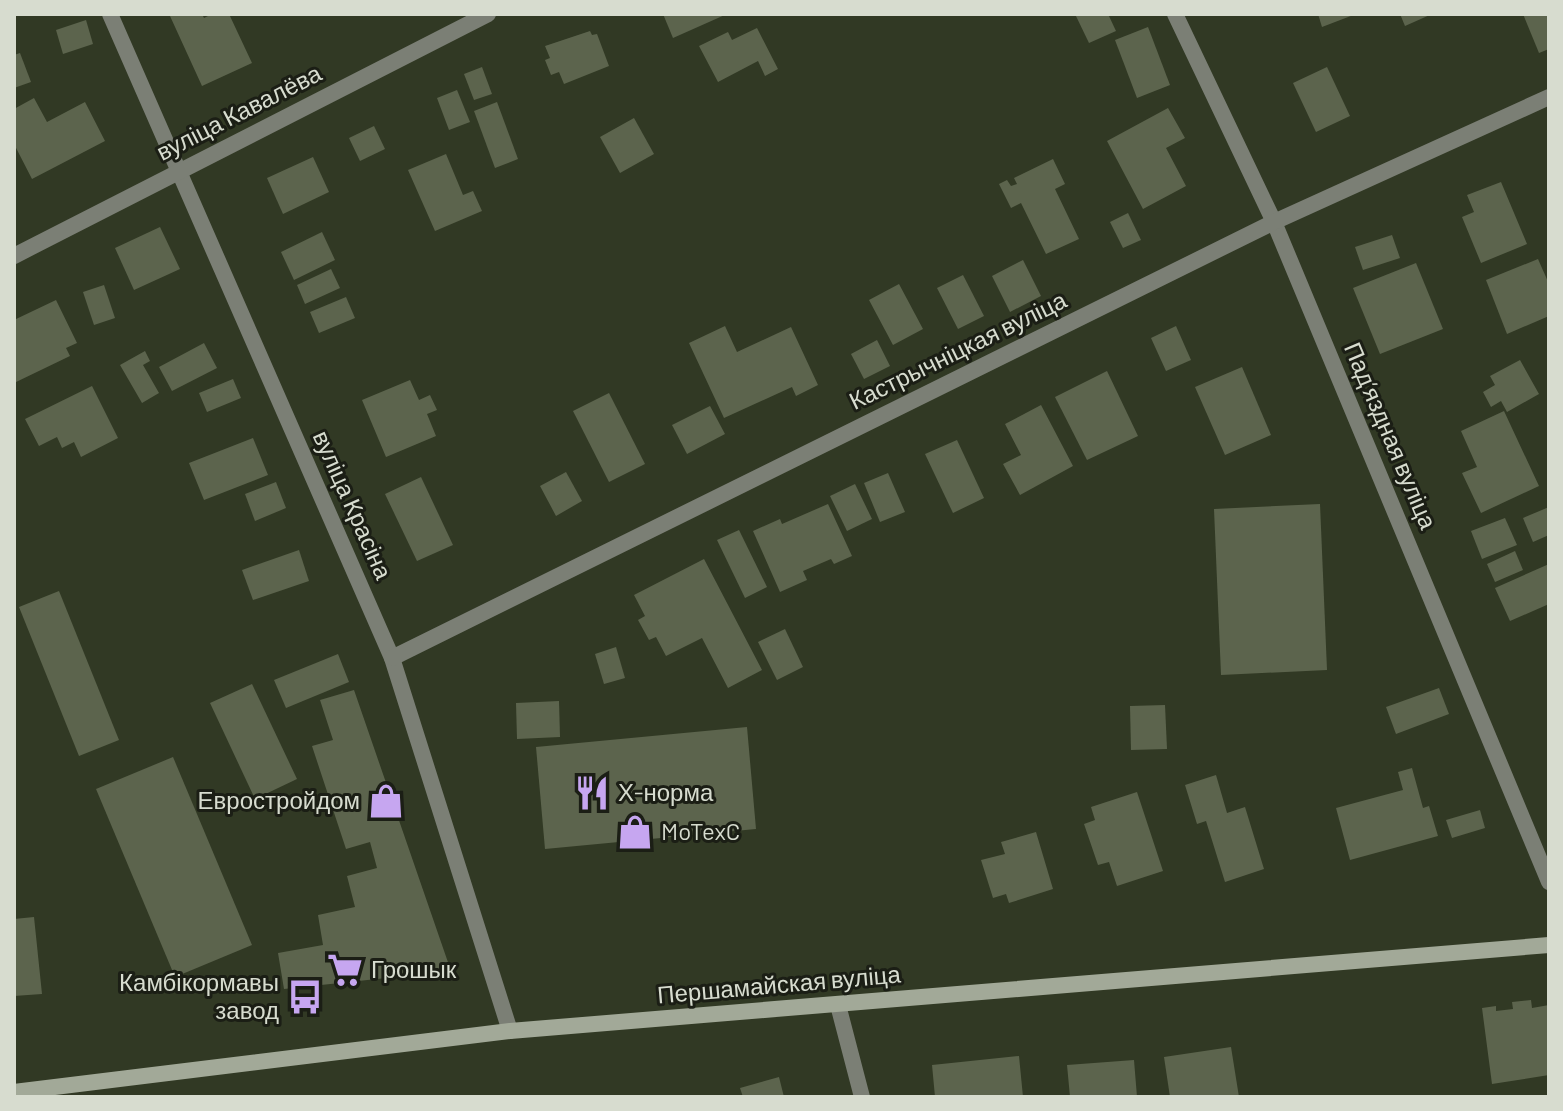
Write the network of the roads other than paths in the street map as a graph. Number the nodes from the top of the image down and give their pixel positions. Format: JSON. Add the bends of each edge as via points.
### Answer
{"nodes":[{"id":1,"x":110,"y":14,"type":"edge"},
{"id":2,"x":488,"y":14,"type":"edge"},
{"id":3,"x":1175,"y":14,"type":"edge"},
{"id":4,"x":1549,"y":97,"type":"edge"},
{"id":5,"x":180,"y":170,"type":"junction"},
{"id":6,"x":1274,"y":222,"type":"junction"},
{"id":7,"x":14,"y":256,"type":"edge"},
{"id":8,"x":392,"y":658,"type":"junction"},
{"id":9,"x":1549,"y":882,"type":"edge"},
{"id":10,"x":1549,"y":945,"type":"edge"},
{"id":11,"x":838,"y":1005,"type":"junction"},
{"id":12,"x":510,"y":1031,"type":"junction"},
{"id":13,"x":14,"y":1092,"type":"edge"},
{"id":14,"x":862,"y":1097,"type":"edge"}],
"edges":[{"from":1,"to":5,"type":"street","name":"вуліца Красіна"},
{"from":2,"to":5,"type":"street","name":"вуліца Кавалёва"},
{"from":3,"to":6,"type":"street","name":"Падʼяздная вуліца"},
{"from":4,"to":6,"type":"street","name":"Кастрычніцкая вуліца"},
{"from":5,"to":7,"type":"street","name":"вуліца Кавалёва"},
{"from":5,"to":8,"type":"street","name":"вуліца Красіна"},
{"from":6,"to":8,"type":"street","name":"Кастрычніцкая вуліца"},
{"from":6,"to":9,"type":"street","name":"Падʼяздная вуліца"},
{"from":8,"to":12,"type":"street","name":"вуліца Красіна"},
{"from":10,"to":11,"type":"main road","name":"Першамайская вуліца"},
{"from":11,"to":12,"type":"main road","name":"Першамайская вуліца"},
{"from":11,"to":14,"type":"street"},
{"from":12,"to":13,"type":"main road","name":"Першамайская вуліца"}]}
